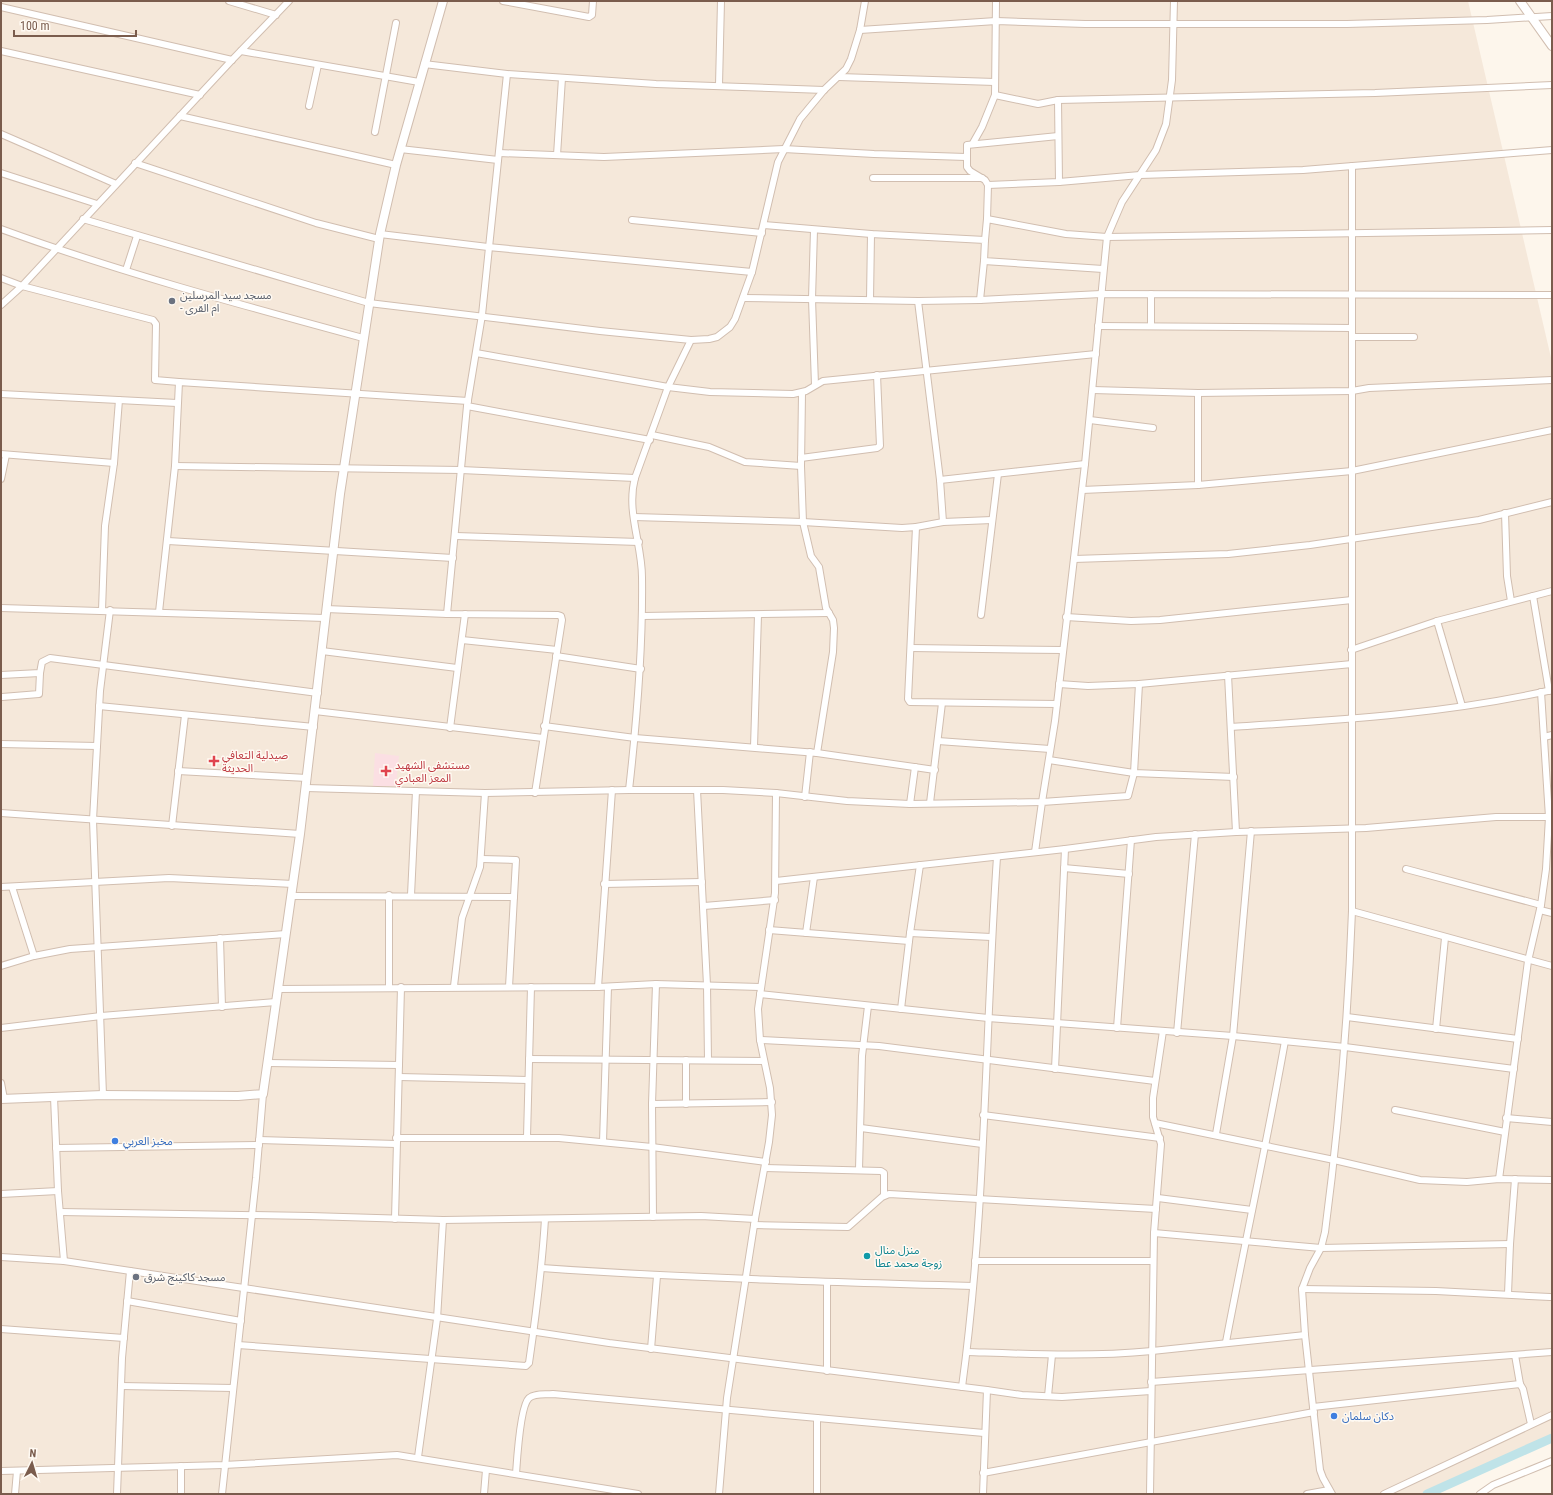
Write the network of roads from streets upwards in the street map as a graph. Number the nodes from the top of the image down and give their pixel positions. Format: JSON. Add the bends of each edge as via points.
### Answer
{"nodes":[{"id":1,"x":229,"y":1,"type":"edge"},
{"id":2,"x":289,"y":1,"type":"edge"},
{"id":3,"x":443,"y":1,"type":"edge"},
{"id":4,"x":503,"y":1,"type":"edge"},
{"id":5,"x":593,"y":1,"type":"edge"},
{"id":6,"x":721,"y":1,"type":"edge"},
{"id":7,"x":865,"y":1,"type":"edge"},
{"id":8,"x":996,"y":1,"type":"edge"},
{"id":9,"x":1174,"y":1,"type":"edge"},
{"id":10,"x":1520,"y":1,"type":"edge"},
{"id":11,"x":1,"y":7,"type":"edge"},
{"id":12,"x":276,"y":15,"type":"junction"},
{"id":13,"x":1552,"y":16,"type":"edge"},
{"id":14,"x":1532,"y":17,"type":"junction"},
{"id":15,"x":996,"y":21,"type":"junction"},
{"id":16,"x":396,"y":23,"type":"dead end"},
{"id":17,"x":1174,"y":24,"type":"junction"},
{"id":18,"x":860,"y":30,"type":"junction"},
{"id":19,"x":1552,"y":46,"type":"edge"},
{"id":20,"x":1,"y":51,"type":"edge"},
{"id":21,"x":241,"y":51,"type":"junction"},
{"id":22,"x":232,"y":60,"type":"junction"},
{"id":23,"x":318,"y":64,"type":"junction"},
{"id":24,"x":424,"y":64,"type":"junction"},
{"id":25,"x":507,"y":74,"type":"junction"},
{"id":26,"x":386,"y":76,"type":"junction"},
{"id":27,"x":839,"y":77,"type":"junction"},
{"id":28,"x":562,"y":78,"type":"junction"},
{"id":29,"x":419,"y":82,"type":"junction"},
{"id":30,"x":995,"y":82,"type":"junction"},
{"id":31,"x":719,"y":85,"type":"junction"},
{"id":32,"x":1552,"y":85,"type":"edge"},
{"id":33,"x":824,"y":90,"type":"junction"},
{"id":34,"x":200,"y":94,"type":"junction"},
{"id":35,"x":995,"y":95,"type":"junction"},
{"id":36,"x":1171,"y":98,"type":"junction"},
{"id":37,"x":1058,"y":100,"type":"junction"},
{"id":38,"x":309,"y":106,"type":"dead end"},
{"id":39,"x":180,"y":116,"type":"junction"},
{"id":40,"x":375,"y":132,"type":"dead end"},
{"id":41,"x":1,"y":134,"type":"edge"},
{"id":42,"x":1058,"y":136,"type":"junction"},
{"id":43,"x":973,"y":143,"type":"junction"},
{"id":44,"x":400,"y":149,"type":"junction"},
{"id":45,"x":784,"y":149,"type":"junction"},
{"id":46,"x":1552,"y":150,"type":"edge"},
{"id":47,"x":499,"y":153,"type":"junction"},
{"id":48,"x":557,"y":155,"type":"junction"},
{"id":49,"x":966,"y":157,"type":"junction"},
{"id":50,"x":498,"y":160,"type":"junction"},
{"id":51,"x":135,"y":163,"type":"junction"},
{"id":52,"x":396,"y":165,"type":"junction"},
{"id":53,"x":1352,"y":166,"type":"junction"},
{"id":54,"x":1,"y":173,"type":"edge"},
{"id":55,"x":1140,"y":175,"type":"junction"},
{"id":56,"x":873,"y":178,"type":"dead end"},
{"id":57,"x":983,"y":178,"type":"junction"},
{"id":58,"x":1059,"y":182,"type":"junction"},
{"id":59,"x":116,"y":184,"type":"junction"},
{"id":60,"x":988,"y":185,"type":"junction"},
{"id":61,"x":97,"y":204,"type":"junction"},
{"id":62,"x":83,"y":219,"type":"junction"},
{"id":63,"x":987,"y":219,"type":"junction"},
{"id":64,"x":632,"y":220,"type":"dead end"},
{"id":65,"x":764,"y":225,"type":"junction"},
{"id":66,"x":1,"y":229,"type":"edge"},
{"id":67,"x":814,"y":230,"type":"junction"},
{"id":68,"x":1552,"y":230,"type":"edge"},
{"id":69,"x":762,"y":233,"type":"junction"},
{"id":70,"x":871,"y":234,"type":"junction"},
{"id":71,"x":1352,"y":234,"type":"junction"},
{"id":72,"x":137,"y":236,"type":"junction"},
{"id":73,"x":379,"y":236,"type":"junction"},
{"id":74,"x":1107,"y":237,"type":"junction"},
{"id":75,"x":985,"y":240,"type":"junction"},
{"id":76,"x":488,"y":247,"type":"junction"},
{"id":77,"x":56,"y":249,"type":"junction"},
{"id":78,"x":984,"y":261,"type":"junction"},
{"id":79,"x":1103,"y":269,"type":"junction"},
{"id":80,"x":126,"y":270,"type":"junction"},
{"id":81,"x":752,"y":272,"type":"junction"},
{"id":82,"x":1,"y":278,"type":"edge"},
{"id":83,"x":22,"y":286,"type":"junction"},
{"id":84,"x":1101,"y":294,"type":"junction"},
{"id":85,"x":1151,"y":294,"type":"junction"},
{"id":86,"x":1352,"y":294,"type":"junction"},
{"id":87,"x":1552,"y":296,"type":"edge"},
{"id":88,"x":744,"y":298,"type":"junction"},
{"id":89,"x":812,"y":299,"type":"junction"},
{"id":90,"x":870,"y":300,"type":"junction"},
{"id":91,"x":980,"y":300,"type":"junction"},
{"id":92,"x":918,"y":301,"type":"junction"},
{"id":93,"x":369,"y":303,"type":"junction"},
{"id":94,"x":1,"y":305,"type":"edge"},
{"id":95,"x":482,"y":315,"type":"junction"},
{"id":96,"x":1098,"y":326,"type":"junction"},
{"id":97,"x":1151,"y":326,"type":"junction"},
{"id":98,"x":1352,"y":328,"type":"junction"},
{"id":99,"x":1352,"y":337,"type":"junction"},
{"id":100,"x":1414,"y":337,"type":"dead end"},
{"id":101,"x":363,"y":338,"type":"junction"},
{"id":102,"x":691,"y":340,"type":"junction"},
{"id":103,"x":476,"y":353,"type":"junction"},
{"id":104,"x":1096,"y":354,"type":"junction"},
{"id":105,"x":926,"y":371,"type":"junction"},
{"id":106,"x":878,"y":375,"type":"junction"},
{"id":107,"x":1552,"y":380,"type":"edge"},
{"id":108,"x":179,"y":382,"type":"junction"},
{"id":109,"x":815,"y":385,"type":"junction"},
{"id":110,"x":668,"y":387,"type":"junction"},
{"id":111,"x":1093,"y":390,"type":"junction"},
{"id":112,"x":1352,"y":391,"type":"junction"},
{"id":113,"x":356,"y":393,"type":"junction"},
{"id":114,"x":802,"y":393,"type":"junction"},
{"id":115,"x":1198,"y":393,"type":"junction"},
{"id":116,"x":1,"y":394,"type":"edge"},
{"id":117,"x":118,"y":400,"type":"junction"},
{"id":118,"x":177,"y":403,"type":"junction"},
{"id":119,"x":468,"y":404,"type":"junction"},
{"id":120,"x":1090,"y":420,"type":"junction"},
{"id":121,"x":1153,"y":428,"type":"dead end"},
{"id":122,"x":1552,"y":430,"type":"edge"},
{"id":123,"x":651,"y":438,"type":"junction"},
{"id":124,"x":3,"y":455,"type":"edge"},
{"id":125,"x":801,"y":458,"type":"junction"},
{"id":126,"x":114,"y":463,"type":"junction"},
{"id":127,"x":1085,"y":464,"type":"junction"},
{"id":128,"x":175,"y":466,"type":"junction"},
{"id":129,"x":801,"y":466,"type":"junction"},
{"id":130,"x":344,"y":467,"type":"junction"},
{"id":131,"x":462,"y":470,"type":"junction"},
{"id":132,"x":1352,"y":471,"type":"junction"},
{"id":133,"x":998,"y":474,"type":"junction"},
{"id":134,"x":636,"y":478,"type":"junction"},
{"id":135,"x":1,"y":479,"type":"edge"},
{"id":136,"x":940,"y":480,"type":"junction"},
{"id":137,"x":1198,"y":485,"type":"junction"},
{"id":138,"x":1082,"y":490,"type":"junction"},
{"id":139,"x":1552,"y":502,"type":"edge"},
{"id":140,"x":1505,"y":513,"type":"junction"},
{"id":141,"x":634,"y":517,"type":"junction"},
{"id":142,"x":992,"y":520,"type":"junction"},
{"id":143,"x":803,"y":522,"type":"junction"},
{"id":144,"x":943,"y":522,"type":"junction"},
{"id":145,"x":916,"y":527,"type":"junction"},
{"id":146,"x":456,"y":536,"type":"junction"},
{"id":147,"x":1352,"y":540,"type":"junction"},
{"id":148,"x":168,"y":541,"type":"junction"},
{"id":149,"x":639,"y":542,"type":"junction"},
{"id":150,"x":332,"y":551,"type":"junction"},
{"id":151,"x":453,"y":558,"type":"junction"},
{"id":152,"x":1074,"y":559,"type":"junction"},
{"id":153,"x":1552,"y":592,"type":"edge"},
{"id":154,"x":1533,"y":596,"type":"junction"},
{"id":155,"x":1352,"y":600,"type":"junction"},
{"id":156,"x":1511,"y":601,"type":"junction"},
{"id":157,"x":1,"y":608,"type":"edge"},
{"id":158,"x":326,"y":608,"type":"junction"},
{"id":159,"x":102,"y":610,"type":"junction"},
{"id":160,"x":110,"y":610,"type":"junction"},
{"id":161,"x":159,"y":612,"type":"junction"},
{"id":162,"x":448,"y":614,"type":"junction"},
{"id":163,"x":465,"y":614,"type":"junction"},
{"id":164,"x":829,"y":614,"type":"junction"},
{"id":165,"x":758,"y":615,"type":"junction"},
{"id":166,"x":981,"y":615,"type":"dead end"},
{"id":167,"x":643,"y":616,"type":"junction"},
{"id":168,"x":1066,"y":617,"type":"junction"},
{"id":169,"x":325,"y":618,"type":"junction"},
{"id":170,"x":1437,"y":621,"type":"junction"},
{"id":171,"x":462,"y":640,"type":"junction"},
{"id":172,"x":911,"y":648,"type":"junction"},
{"id":173,"x":1062,"y":650,"type":"junction"},
{"id":174,"x":1352,"y":650,"type":"junction"},
{"id":175,"x":322,"y":651,"type":"junction"},
{"id":176,"x":557,"y":653,"type":"junction"},
{"id":177,"x":102,"y":664,"type":"junction"},
{"id":178,"x":1352,"y":664,"type":"junction"},
{"id":179,"x":457,"y":668,"type":"junction"},
{"id":180,"x":641,"y":669,"type":"junction"},
{"id":181,"x":40,"y":673,"type":"junction"},
{"id":182,"x":1,"y":675,"type":"edge"},
{"id":183,"x":1228,"y":675,"type":"junction"},
{"id":184,"x":1059,"y":684,"type":"junction"},
{"id":185,"x":1139,"y":684,"type":"junction"},
{"id":186,"x":1551,"y":690,"type":"edge"},
{"id":187,"x":1541,"y":692,"type":"junction"},
{"id":188,"x":318,"y":693,"type":"junction"},
{"id":189,"x":2,"y":697,"type":"edge"},
{"id":190,"x":942,"y":703,"type":"junction"},
{"id":191,"x":1057,"y":704,"type":"junction"},
{"id":192,"x":99,"y":706,"type":"junction"},
{"id":193,"x":1462,"y":706,"type":"junction"},
{"id":194,"x":315,"y":711,"type":"junction"},
{"id":195,"x":185,"y":715,"type":"junction"},
{"id":196,"x":1352,"y":719,"type":"junction"},
{"id":197,"x":544,"y":726,"type":"junction"},
{"id":198,"x":314,"y":727,"type":"junction"},
{"id":199,"x":1231,"y":727,"type":"junction"},
{"id":200,"x":450,"y":728,"type":"junction"},
{"id":201,"x":1552,"y":735,"type":"edge"},
{"id":202,"x":1544,"y":736,"type":"junction"},
{"id":203,"x":543,"y":738,"type":"junction"},
{"id":204,"x":635,"y":738,"type":"junction"},
{"id":205,"x":938,"y":741,"type":"junction"},
{"id":206,"x":1,"y":744,"type":"edge"},
{"id":207,"x":97,"y":746,"type":"junction"},
{"id":208,"x":754,"y":747,"type":"junction"},
{"id":209,"x":1050,"y":749,"type":"junction"},
{"id":210,"x":810,"y":752,"type":"junction"},
{"id":211,"x":817,"y":753,"type":"junction"},
{"id":212,"x":1049,"y":760,"type":"junction"},
{"id":213,"x":915,"y":767,"type":"junction"},
{"id":214,"x":935,"y":770,"type":"junction"},
{"id":215,"x":178,"y":772,"type":"junction"},
{"id":216,"x":1134,"y":773,"type":"junction"},
{"id":217,"x":307,"y":778,"type":"junction"},
{"id":218,"x":1234,"y":778,"type":"junction"},
{"id":219,"x":306,"y":788,"type":"junction"},
{"id":220,"x":612,"y":790,"type":"junction"},
{"id":221,"x":629,"y":790,"type":"junction"},
{"id":222,"x":697,"y":790,"type":"junction"},
{"id":223,"x":416,"y":791,"type":"junction"},
{"id":224,"x":534,"y":792,"type":"junction"},
{"id":225,"x":485,"y":793,"type":"junction"},
{"id":226,"x":776,"y":793,"type":"junction"},
{"id":227,"x":805,"y":797,"type":"junction"},
{"id":228,"x":1042,"y":802,"type":"junction"},
{"id":229,"x":930,"y":803,"type":"junction"},
{"id":230,"x":910,"y":804,"type":"junction"},
{"id":231,"x":1,"y":813,"type":"edge"},
{"id":232,"x":1550,"y":817,"type":"edge"},
{"id":233,"x":93,"y":820,"type":"junction"},
{"id":234,"x":172,"y":826,"type":"junction"},
{"id":235,"x":1351,"y":829,"type":"junction"},
{"id":236,"x":1236,"y":832,"type":"junction"},
{"id":237,"x":1251,"y":832,"type":"junction"},
{"id":238,"x":300,"y":834,"type":"junction"},
{"id":239,"x":1195,"y":834,"type":"junction"},
{"id":240,"x":1131,"y":840,"type":"junction"},
{"id":241,"x":1065,"y":849,"type":"junction"},
{"id":242,"x":1035,"y":852,"type":"junction"},
{"id":243,"x":997,"y":857,"type":"junction"},
{"id":244,"x":482,"y":859,"type":"junction"},
{"id":245,"x":920,"y":864,"type":"junction"},
{"id":246,"x":1064,"y":868,"type":"junction"},
{"id":247,"x":1406,"y":869,"type":"dead end"},
{"id":248,"x":1549,"y":869,"type":"edge"},
{"id":249,"x":1129,"y":874,"type":"junction"},
{"id":250,"x":814,"y":876,"type":"junction"},
{"id":251,"x":95,"y":881,"type":"junction"},
{"id":252,"x":776,"y":881,"type":"junction"},
{"id":253,"x":702,"y":882,"type":"junction"},
{"id":254,"x":294,"y":884,"type":"junction"},
{"id":255,"x":604,"y":884,"type":"junction"},
{"id":256,"x":12,"y":886,"type":"junction"},
{"id":257,"x":1,"y":887,"type":"edge"},
{"id":258,"x":389,"y":895,"type":"junction"},
{"id":259,"x":292,"y":896,"type":"junction"},
{"id":260,"x":411,"y":896,"type":"junction"},
{"id":261,"x":470,"y":897,"type":"junction"},
{"id":262,"x":514,"y":897,"type":"junction"},
{"id":263,"x":775,"y":900,"type":"junction"},
{"id":264,"x":704,"y":906,"type":"junction"},
{"id":265,"x":1541,"y":907,"type":"junction"},
{"id":266,"x":1352,"y":911,"type":"junction"},
{"id":267,"x":1552,"y":913,"type":"edge"},
{"id":268,"x":769,"y":930,"type":"junction"},
{"id":269,"x":806,"y":933,"type":"junction"},
{"id":270,"x":910,"y":933,"type":"junction"},
{"id":271,"x":286,"y":934,"type":"junction"},
{"id":272,"x":991,"y":937,"type":"junction"},
{"id":273,"x":220,"y":938,"type":"junction"},
{"id":274,"x":1445,"y":938,"type":"junction"},
{"id":275,"x":909,"y":941,"type":"junction"},
{"id":276,"x":98,"y":946,"type":"junction"},
{"id":277,"x":34,"y":956,"type":"junction"},
{"id":278,"x":1528,"y":961,"type":"junction"},
{"id":279,"x":1,"y":966,"type":"edge"},
{"id":280,"x":1552,"y":966,"type":"edge"},
{"id":281,"x":656,"y":984,"type":"junction"},
{"id":282,"x":707,"y":985,"type":"junction"},
{"id":283,"x":454,"y":986,"type":"junction"},
{"id":284,"x":389,"y":987,"type":"junction"},
{"id":285,"x":401,"y":987,"type":"junction"},
{"id":286,"x":509,"y":987,"type":"junction"},
{"id":287,"x":531,"y":987,"type":"junction"},
{"id":288,"x":598,"y":987,"type":"junction"},
{"id":289,"x":608,"y":987,"type":"junction"},
{"id":290,"x":278,"y":989,"type":"junction"},
{"id":291,"x":760,"y":991,"type":"junction"},
{"id":292,"x":276,"y":1002,"type":"junction"},
{"id":293,"x":868,"y":1006,"type":"junction"},
{"id":294,"x":222,"y":1007,"type":"junction"},
{"id":295,"x":901,"y":1010,"type":"junction"},
{"id":296,"x":101,"y":1016,"type":"junction"},
{"id":297,"x":1347,"y":1017,"type":"junction"},
{"id":298,"x":988,"y":1018,"type":"junction"},
{"id":299,"x":1056,"y":1023,"type":"junction"},
{"id":300,"x":1,"y":1028,"type":"edge"},
{"id":301,"x":1117,"y":1028,"type":"junction"},
{"id":302,"x":1436,"y":1029,"type":"junction"},
{"id":303,"x":1163,"y":1031,"type":"junction"},
{"id":304,"x":1177,"y":1033,"type":"junction"},
{"id":305,"x":1233,"y":1036,"type":"junction"},
{"id":306,"x":1518,"y":1039,"type":"junction"},
{"id":307,"x":760,"y":1040,"type":"junction"},
{"id":308,"x":1285,"y":1041,"type":"junction"},
{"id":309,"x":862,"y":1045,"type":"junction"},
{"id":310,"x":1345,"y":1047,"type":"junction"},
{"id":311,"x":529,"y":1059,"type":"junction"},
{"id":312,"x":607,"y":1060,"type":"junction"},
{"id":313,"x":653,"y":1060,"type":"junction"},
{"id":314,"x":686,"y":1060,"type":"junction"},
{"id":315,"x":708,"y":1060,"type":"junction"},
{"id":316,"x":764,"y":1061,"type":"junction"},
{"id":317,"x":986,"y":1061,"type":"junction"},
{"id":318,"x":268,"y":1063,"type":"junction"},
{"id":319,"x":399,"y":1066,"type":"junction"},
{"id":320,"x":1055,"y":1069,"type":"junction"},
{"id":321,"x":1514,"y":1069,"type":"junction"},
{"id":322,"x":398,"y":1078,"type":"junction"},
{"id":323,"x":528,"y":1080,"type":"junction"},
{"id":324,"x":1155,"y":1081,"type":"junction"},
{"id":325,"x":1,"y":1083,"type":"edge"},
{"id":326,"x":263,"y":1094,"type":"junction"},
{"id":327,"x":103,"y":1095,"type":"junction"},
{"id":328,"x":54,"y":1097,"type":"junction"},
{"id":329,"x":2,"y":1099,"type":"edge"},
{"id":330,"x":772,"y":1102,"type":"junction"},
{"id":331,"x":652,"y":1104,"type":"junction"},
{"id":332,"x":686,"y":1104,"type":"junction"},
{"id":333,"x":1395,"y":1110,"type":"dead end"},
{"id":334,"x":984,"y":1115,"type":"junction"},
{"id":335,"x":1506,"y":1118,"type":"junction"},
{"id":336,"x":1552,"y":1122,"type":"edge"},
{"id":337,"x":1155,"y":1123,"type":"junction"},
{"id":338,"x":861,"y":1128,"type":"junction"},
{"id":339,"x":1505,"y":1132,"type":"junction"},
{"id":340,"x":1216,"y":1134,"type":"junction"},
{"id":341,"x":527,"y":1137,"type":"junction"},
{"id":342,"x":1160,"y":1138,"type":"junction"},
{"id":343,"x":396,"y":1141,"type":"junction"},
{"id":344,"x":604,"y":1142,"type":"junction"},
{"id":345,"x":259,"y":1143,"type":"junction"},
{"id":346,"x":982,"y":1144,"type":"junction"},
{"id":347,"x":1267,"y":1145,"type":"junction"},
{"id":348,"x":652,"y":1147,"type":"junction"},
{"id":349,"x":56,"y":1148,"type":"junction"},
{"id":350,"x":1334,"y":1160,"type":"junction"},
{"id":351,"x":766,"y":1165,"type":"junction"},
{"id":352,"x":859,"y":1169,"type":"junction"},
{"id":353,"x":1500,"y":1179,"type":"junction"},
{"id":354,"x":1515,"y":1179,"type":"junction"},
{"id":355,"x":1552,"y":1180,"type":"edge"},
{"id":356,"x":58,"y":1191,"type":"junction"},
{"id":357,"x":1,"y":1194,"type":"edge"},
{"id":358,"x":884,"y":1196,"type":"junction"},
{"id":359,"x":1158,"y":1198,"type":"junction"},
{"id":360,"x":979,"y":1199,"type":"junction"},
{"id":361,"x":1156,"y":1209,"type":"junction"},
{"id":362,"x":1252,"y":1210,"type":"junction"},
{"id":363,"x":60,"y":1212,"type":"junction"},
{"id":364,"x":252,"y":1215,"type":"junction"},
{"id":365,"x":652,"y":1217,"type":"junction"},
{"id":366,"x":396,"y":1218,"type":"junction"},
{"id":367,"x":545,"y":1219,"type":"junction"},
{"id":368,"x":443,"y":1220,"type":"junction"},
{"id":369,"x":755,"y":1222,"type":"junction"},
{"id":370,"x":1154,"y":1233,"type":"junction"},
{"id":371,"x":1245,"y":1242,"type":"junction"},
{"id":372,"x":1510,"y":1244,"type":"junction"},
{"id":373,"x":1321,"y":1248,"type":"junction"},
{"id":374,"x":1,"y":1257,"type":"edge"},
{"id":375,"x":64,"y":1261,"type":"junction"},
{"id":376,"x":975,"y":1261,"type":"junction"},
{"id":377,"x":1153,"y":1261,"type":"junction"},
{"id":378,"x":542,"y":1268,"type":"junction"},
{"id":379,"x":130,"y":1271,"type":"junction"},
{"id":380,"x":657,"y":1276,"type":"junction"},
{"id":381,"x":746,"y":1280,"type":"junction"},
{"id":382,"x":827,"y":1282,"type":"junction"},
{"id":383,"x":972,"y":1286,"type":"junction"},
{"id":384,"x":244,"y":1289,"type":"junction"},
{"id":385,"x":1302,"y":1289,"type":"junction"},
{"id":386,"x":1508,"y":1294,"type":"junction"},
{"id":387,"x":1550,"y":1297,"type":"dead end"},
{"id":388,"x":127,"y":1301,"type":"junction"},
{"id":389,"x":437,"y":1319,"type":"junction"},
{"id":390,"x":240,"y":1320,"type":"junction"},
{"id":391,"x":1,"y":1329,"type":"edge"},
{"id":392,"x":534,"y":1331,"type":"junction"},
{"id":393,"x":1306,"y":1336,"type":"junction"},
{"id":394,"x":124,"y":1338,"type":"junction"},
{"id":395,"x":1226,"y":1342,"type":"junction"},
{"id":396,"x":238,"y":1345,"type":"junction"},
{"id":397,"x":651,"y":1349,"type":"junction"},
{"id":398,"x":1151,"y":1351,"type":"junction"},
{"id":399,"x":967,"y":1352,"type":"junction"},
{"id":400,"x":1552,"y":1352,"type":"edge"},
{"id":401,"x":1052,"y":1355,"type":"junction"},
{"id":402,"x":1515,"y":1355,"type":"junction"},
{"id":403,"x":431,"y":1360,"type":"junction"},
{"id":404,"x":734,"y":1360,"type":"junction"},
{"id":405,"x":827,"y":1371,"type":"junction"},
{"id":406,"x":1310,"y":1372,"type":"junction"},
{"id":407,"x":1151,"y":1382,"type":"junction"},
{"id":408,"x":1520,"y":1384,"type":"junction"},
{"id":409,"x":121,"y":1386,"type":"junction"},
{"id":410,"x":962,"y":1387,"type":"junction"},
{"id":411,"x":233,"y":1388,"type":"junction"},
{"id":412,"x":986,"y":1390,"type":"junction"},
{"id":413,"x":1151,"y":1391,"type":"junction"},
{"id":414,"x":1048,"y":1396,"type":"junction"},
{"id":415,"x":726,"y":1409,"type":"junction"},
{"id":416,"x":1313,"y":1410,"type":"junction"},
{"id":417,"x":1552,"y":1415,"type":"edge"},
{"id":418,"x":817,"y":1418,"type":"junction"},
{"id":419,"x":1531,"y":1424,"type":"junction"},
{"id":420,"x":984,"y":1433,"type":"junction"},
{"id":421,"x":1152,"y":1443,"type":"junction"},
{"id":422,"x":418,"y":1457,"type":"junction"},
{"id":423,"x":1552,"y":1461,"type":"edge"},
{"id":424,"x":224,"y":1465,"type":"junction"},
{"id":425,"x":182,"y":1466,"type":"junction"},
{"id":426,"x":118,"y":1468,"type":"junction"},
{"id":427,"x":486,"y":1470,"type":"junction"},
{"id":428,"x":18,"y":1471,"type":"junction"},
{"id":429,"x":1,"y":1472,"type":"edge"},
{"id":430,"x":983,"y":1472,"type":"junction"},
{"id":431,"x":516,"y":1474,"type":"junction"},
{"id":432,"x":1330,"y":1492,"type":"edge"},
{"id":433,"x":627,"y":1493,"type":"edge"},
{"id":434,"x":14,"y":1494,"type":"edge"},
{"id":435,"x":117,"y":1494,"type":"edge"},
{"id":436,"x":181,"y":1494,"type":"edge"},
{"id":437,"x":222,"y":1494,"type":"edge"},
{"id":438,"x":484,"y":1494,"type":"edge"},
{"id":439,"x":638,"y":1494,"type":"edge"},
{"id":440,"x":719,"y":1494,"type":"edge"},
{"id":441,"x":816,"y":1494,"type":"edge"},
{"id":442,"x":983,"y":1494,"type":"edge"},
{"id":443,"x":1150,"y":1494,"type":"edge"},
{"id":444,"x":1307,"y":1494,"type":"edge"},
{"id":445,"x":1384,"y":1494,"type":"edge"},
{"id":446,"x":1480,"y":1494,"type":"edge"}],
"edges":[{"from":1,"to":12,"type":"street"},
{"from":2,"to":12,"type":"street"},
{"from":3,"to":24,"type":"street"},
{"from":4,"to":5,"type":"street","via":[[589,17],[592,15]]},
{"from":6,"to":31,"type":"street"},
{"from":7,"to":18,"type":"street"},
{"from":8,"to":15,"type":"street"},
{"from":9,"to":17,"type":"street"},
{"from":10,"to":14,"type":"street"},
{"from":11,"to":22,"type":"street"},
{"from":12,"to":21,"type":"street"},
{"from":13,"to":14,"type":"street"},
{"from":14,"to":17,"type":"street","via":[[1347,24]]},
{"from":14,"to":19,"type":"street"},
{"from":15,"to":17,"type":"street"},
{"from":15,"to":18,"type":"street"},
{"from":15,"to":30,"type":"street"},
{"from":16,"to":26,"type":"street"},
{"from":17,"to":36,"type":"street"},
{"from":18,"to":27,"type":"street","via":[[851,59]]},
{"from":20,"to":34,"type":"street"},
{"from":21,"to":22,"type":"street"},
{"from":21,"to":23,"type":"street"},
{"from":22,"to":34,"type":"street"},
{"from":23,"to":26,"type":"street"},
{"from":23,"to":38,"type":"street"},
{"from":24,"to":25,"type":"street"},
{"from":24,"to":29,"type":"street"},
{"from":25,"to":28,"type":"street"},
{"from":25,"to":47,"type":"street"},
{"from":26,"to":29,"type":"street"},
{"from":26,"to":40,"type":"street"},
{"from":27,"to":30,"type":"street"},
{"from":27,"to":33,"type":"street"},
{"from":28,"to":31,"type":"street"},
{"from":28,"to":48,"type":"street"},
{"from":29,"to":44,"type":"street"},
{"from":30,"to":35,"type":"street"},
{"from":31,"to":33,"type":"street"},
{"from":32,"to":36,"type":"street","via":[[1368,94]]},
{"from":33,"to":45,"type":"street","via":[[800,119]]},
{"from":34,"to":39,"type":"street"},
{"from":35,"to":37,"type":"street","via":[[1038,104]]},
{"from":35,"to":43,"type":"street"},
{"from":36,"to":37,"type":"street"},
{"from":36,"to":55,"type":"street","via":[[1163,136]]},
{"from":37,"to":42,"type":"street"},
{"from":39,"to":51,"type":"street"},
{"from":39,"to":52,"type":"street"},
{"from":41,"to":59,"type":"street"},
{"from":42,"to":43,"type":"street"},
{"from":42,"to":58,"type":"street"},
{"from":43,"to":49,"type":"street","via":[[966,146]]},
{"from":44,"to":50,"type":"street"},
{"from":44,"to":52,"type":"street"},
{"from":45,"to":48,"type":"street","via":[[604,157]]},
{"from":45,"to":49,"type":"street"},
{"from":45,"to":65,"type":"street","via":[[773,178]]},
{"from":46,"to":53,"type":"street"},
{"from":47,"to":48,"type":"street"},
{"from":47,"to":50,"type":"street"},
{"from":49,"to":57,"type":"street","via":[[968,169]]},
{"from":50,"to":76,"type":"street"},
{"from":51,"to":59,"type":"street"},
{"from":51,"to":73,"type":"street","via":[[316,222]]},
{"from":52,"to":73,"type":"street"},
{"from":53,"to":55,"type":"street"},
{"from":53,"to":71,"type":"street"},
{"from":54,"to":61,"type":"street"},
{"from":55,"to":58,"type":"street"},
{"from":55,"to":74,"type":"street","via":[[1122,202]]},
{"from":56,"to":57,"type":"street"},
{"from":57,"to":60,"type":"street"},
{"from":58,"to":60,"type":"street"},
{"from":59,"to":61,"type":"street"},
{"from":60,"to":63,"type":"street"},
{"from":61,"to":62,"type":"street"},
{"from":62,"to":72,"type":"street"},
{"from":62,"to":77,"type":"street"},
{"from":63,"to":74,"type":"street","via":[[1072,235]]},
{"from":63,"to":75,"type":"street"},
{"from":64,"to":69,"type":"street"},
{"from":65,"to":67,"type":"street"},
{"from":65,"to":69,"type":"street"},
{"from":66,"to":77,"type":"street"},
{"from":67,"to":70,"type":"street"},
{"from":67,"to":89,"type":"street"},
{"from":68,"to":71,"type":"street"},
{"from":69,"to":81,"type":"street"},
{"from":70,"to":75,"type":"street"},
{"from":70,"to":90,"type":"street"},
{"from":71,"to":74,"type":"street"},
{"from":71,"to":86,"type":"street"},
{"from":72,"to":80,"type":"street"},
{"from":72,"to":93,"type":"street"},
{"from":73,"to":76,"type":"street"},
{"from":73,"to":93,"type":"street"},
{"from":74,"to":79,"type":"street"},
{"from":75,"to":78,"type":"street"},
{"from":76,"to":81,"type":"street"},
{"from":76,"to":95,"type":"street"},
{"from":77,"to":80,"type":"street"},
{"from":77,"to":83,"type":"street"},
{"from":78,"to":79,"type":"street"},
{"from":78,"to":91,"type":"street"},
{"from":79,"to":84,"type":"street"},
{"from":80,"to":101,"type":"street"},
{"from":81,"to":88,"type":"street"},
{"from":82,"to":83,"type":"street"},
{"from":83,"to":94,"type":"street"},
{"from":83,"to":108,"type":"street","via":[[153,320],[156,324],[155,380]]},
{"from":84,"to":85,"type":"street"},
{"from":84,"to":91,"type":"street"},
{"from":84,"to":96,"type":"street"},
{"from":85,"to":86,"type":"street"},
{"from":85,"to":97,"type":"street"},
{"from":86,"to":87,"type":"street"},
{"from":86,"to":98,"type":"street"},
{"from":88,"to":89,"type":"street"},
{"from":88,"to":102,"type":"street","via":[[730,327],[724,333],[709,339]]},
{"from":89,"to":90,"type":"street"},
{"from":89,"to":109,"type":"street"},
{"from":90,"to":92,"type":"street"},
{"from":91,"to":92,"type":"street"},
{"from":92,"to":105,"type":"street"},
{"from":93,"to":95,"type":"street"},
{"from":93,"to":101,"type":"street"},
{"from":95,"to":102,"type":"street"},
{"from":95,"to":103,"type":"street"},
{"from":96,"to":97,"type":"street"},
{"from":96,"to":104,"type":"street"},
{"from":97,"to":98,"type":"street"},
{"from":98,"to":99,"type":"street"},
{"from":99,"to":100,"type":"street"},
{"from":99,"to":112,"type":"street"},
{"from":101,"to":113,"type":"street"},
{"from":102,"to":110,"type":"street"},
{"from":103,"to":110,"type":"street"},
{"from":103,"to":119,"type":"street"},
{"from":104,"to":105,"type":"street"},
{"from":104,"to":111,"type":"street"},
{"from":105,"to":106,"type":"street"},
{"from":105,"to":136,"type":"street"},
{"from":106,"to":109,"type":"street","via":[[823,381]]},
{"from":106,"to":125,"type":"street","via":[[880,446]]},
{"from":107,"to":112,"type":"street","via":[[1376,387]]},
{"from":108,"to":113,"type":"street"},
{"from":108,"to":118,"type":"street"},
{"from":109,"to":114,"type":"street"},
{"from":110,"to":114,"type":"street","via":[[724,393]]},
{"from":110,"to":123,"type":"street"},
{"from":111,"to":115,"type":"street"},
{"from":111,"to":120,"type":"street"},
{"from":112,"to":115,"type":"street"},
{"from":112,"to":132,"type":"street"},
{"from":113,"to":119,"type":"street"},
{"from":113,"to":130,"type":"street"},
{"from":114,"to":125,"type":"street"},
{"from":115,"to":137,"type":"street"},
{"from":116,"to":117,"type":"street"},
{"from":117,"to":118,"type":"street"},
{"from":117,"to":126,"type":"street"},
{"from":118,"to":128,"type":"street"},
{"from":119,"to":123,"type":"street"},
{"from":119,"to":131,"type":"street"},
{"from":120,"to":121,"type":"street"},
{"from":120,"to":127,"type":"street"},
{"from":122,"to":132,"type":"street"},
{"from":123,"to":129,"type":"street","via":[[709,447],[745,462]]},
{"from":123,"to":134,"type":"street"},
{"from":124,"to":126,"type":"street"},
{"from":124,"to":135,"type":"street"},
{"from":125,"to":129,"type":"street"},
{"from":126,"to":159,"type":"street","via":[[105,526]]},
{"from":127,"to":133,"type":"street"},
{"from":127,"to":138,"type":"street"},
{"from":128,"to":130,"type":"street"},
{"from":128,"to":148,"type":"street"},
{"from":129,"to":143,"type":"street"},
{"from":130,"to":131,"type":"street"},
{"from":130,"to":150,"type":"street"},
{"from":131,"to":134,"type":"street"},
{"from":131,"to":146,"type":"street"},
{"from":132,"to":137,"type":"street"},
{"from":132,"to":147,"type":"street"},
{"from":133,"to":136,"type":"street"},
{"from":133,"to":142,"type":"street"},
{"from":134,"to":141,"type":"street","via":[[632,496]]},
{"from":136,"to":144,"type":"street"},
{"from":137,"to":138,"type":"street"},
{"from":138,"to":152,"type":"street"},
{"from":139,"to":140,"type":"street"},
{"from":140,"to":147,"type":"street","via":[[1479,520]]},
{"from":140,"to":156,"type":"street","via":[[1507,576]]},
{"from":141,"to":143,"type":"street"},
{"from":141,"to":149,"type":"street"},
{"from":142,"to":144,"type":"street"},
{"from":142,"to":166,"type":"street"},
{"from":143,"to":145,"type":"street"},
{"from":143,"to":164,"type":"street","via":[[811,556],[819,567]]},
{"from":144,"to":145,"type":"street"},
{"from":145,"to":172,"type":"street"},
{"from":146,"to":149,"type":"street"},
{"from":146,"to":151,"type":"street"},
{"from":147,"to":152,"type":"street","via":[[1228,554]]},
{"from":147,"to":155,"type":"street"},
{"from":148,"to":150,"type":"street"},
{"from":148,"to":161,"type":"street"},
{"from":149,"to":167,"type":"street"},
{"from":150,"to":151,"type":"street"},
{"from":150,"to":158,"type":"street"},
{"from":151,"to":162,"type":"street"},
{"from":152,"to":168,"type":"street"},
{"from":153,"to":154,"type":"street"},
{"from":154,"to":156,"type":"street"},
{"from":154,"to":186,"type":"street"},
{"from":155,"to":168,"type":"street","via":[[1160,620]]},
{"from":155,"to":174,"type":"street"},
{"from":156,"to":170,"type":"street"},
{"from":157,"to":159,"type":"street"},
{"from":158,"to":162,"type":"street"},
{"from":158,"to":169,"type":"street"},
{"from":159,"to":160,"type":"street"},
{"from":160,"to":161,"type":"street"},
{"from":160,"to":177,"type":"street"},
{"from":161,"to":169,"type":"street"},
{"from":162,"to":163,"type":"street"},
{"from":163,"to":171,"type":"street"},
{"from":163,"to":176,"type":"street","via":[[561,616]]},
{"from":164,"to":165,"type":"street"},
{"from":164,"to":211,"type":"street","via":[[833,620],[834,641]]},
{"from":165,"to":167,"type":"street"},
{"from":165,"to":208,"type":"street"},
{"from":167,"to":180,"type":"street"},
{"from":168,"to":173,"type":"street"},
{"from":169,"to":175,"type":"street"},
{"from":170,"to":174,"type":"street"},
{"from":170,"to":193,"type":"street"},
{"from":171,"to":176,"type":"street"},
{"from":171,"to":179,"type":"street"},
{"from":172,"to":173,"type":"street"},
{"from":172,"to":190,"type":"street","via":[[910,702]]},
{"from":173,"to":184,"type":"street"},
{"from":174,"to":178,"type":"street"},
{"from":175,"to":179,"type":"street"},
{"from":175,"to":188,"type":"street"},
{"from":176,"to":180,"type":"street"},
{"from":176,"to":197,"type":"street"},
{"from":177,"to":181,"type":"street","via":[[47,658],[42,662]]},
{"from":177,"to":188,"type":"street"},
{"from":177,"to":192,"type":"street"},
{"from":178,"to":183,"type":"street"},
{"from":178,"to":196,"type":"street"},
{"from":179,"to":200,"type":"street"},
{"from":180,"to":204,"type":"street"},
{"from":181,"to":182,"type":"street"},
{"from":181,"to":189,"type":"street","via":[[39,694]]},
{"from":183,"to":185,"type":"street"},
{"from":183,"to":199,"type":"street"},
{"from":184,"to":185,"type":"street"},
{"from":184,"to":191,"type":"street"},
{"from":185,"to":216,"type":"street"},
{"from":186,"to":187,"type":"street"},
{"from":187,"to":193,"type":"street"},
{"from":187,"to":202,"type":"street"},
{"from":188,"to":194,"type":"street"},
{"from":190,"to":191,"type":"street"},
{"from":190,"to":205,"type":"street"},
{"from":191,"to":209,"type":"street"},
{"from":192,"to":195,"type":"street"},
{"from":192,"to":207,"type":"street"},
{"from":193,"to":196,"type":"street","via":[[1454,709]]},
{"from":194,"to":198,"type":"street"},
{"from":194,"to":200,"type":"street"},
{"from":195,"to":198,"type":"street"},
{"from":195,"to":215,"type":"street"},
{"from":196,"to":199,"type":"street"},
{"from":196,"to":235,"type":"street"},
{"from":197,"to":203,"type":"street"},
{"from":197,"to":204,"type":"street"},
{"from":198,"to":217,"type":"street"},
{"from":199,"to":218,"type":"street"},
{"from":200,"to":203,"type":"street"},
{"from":201,"to":202,"type":"street"},
{"from":202,"to":232,"type":"street"},
{"from":203,"to":224,"type":"street"},
{"from":204,"to":208,"type":"street"},
{"from":204,"to":221,"type":"street"},
{"from":205,"to":209,"type":"street"},
{"from":205,"to":214,"type":"street"},
{"from":206,"to":207,"type":"street"},
{"from":207,"to":233,"type":"street"},
{"from":208,"to":210,"type":"street"},
{"from":209,"to":212,"type":"street"},
{"from":210,"to":211,"type":"street"},
{"from":210,"to":227,"type":"street"},
{"from":211,"to":213,"type":"street"},
{"from":212,"to":216,"type":"street"},
{"from":212,"to":228,"type":"street"},
{"from":213,"to":214,"type":"street"},
{"from":213,"to":230,"type":"street"},
{"from":214,"to":229,"type":"street"},
{"from":215,"to":217,"type":"street"},
{"from":215,"to":234,"type":"street"},
{"from":216,"to":218,"type":"street"},
{"from":216,"to":228,"type":"street","via":[[1128,796],[1125,798]]},
{"from":217,"to":219,"type":"street"},
{"from":218,"to":236,"type":"street"},
{"from":219,"to":223,"type":"street"},
{"from":219,"to":238,"type":"street"},
{"from":220,"to":221,"type":"street"},
{"from":220,"to":224,"type":"street"},
{"from":220,"to":255,"type":"street"},
{"from":221,"to":222,"type":"street"},
{"from":222,"to":226,"type":"street"},
{"from":222,"to":253,"type":"street"},
{"from":223,"to":225,"type":"street"},
{"from":223,"to":260,"type":"street"},
{"from":224,"to":225,"type":"street"},
{"from":225,"to":244,"type":"street"},
{"from":226,"to":227,"type":"street"},
{"from":226,"to":252,"type":"street"},
{"from":227,"to":230,"type":"street"},
{"from":228,"to":229,"type":"street"},
{"from":228,"to":242,"type":"street"},
{"from":229,"to":230,"type":"street"},
{"from":231,"to":233,"type":"street"},
{"from":232,"to":235,"type":"street","via":[[1496,817]]},
{"from":232,"to":248,"type":"street"},
{"from":233,"to":234,"type":"street"},
{"from":233,"to":251,"type":"street"},
{"from":234,"to":238,"type":"street"},
{"from":235,"to":237,"type":"street"},
{"from":235,"to":266,"type":"street"},
{"from":236,"to":237,"type":"street"},
{"from":236,"to":239,"type":"street"},
{"from":237,"to":305,"type":"street"},
{"from":238,"to":254,"type":"street"},
{"from":239,"to":240,"type":"street"},
{"from":239,"to":304,"type":"street"},
{"from":240,"to":241,"type":"street"},
{"from":240,"to":249,"type":"street"},
{"from":241,"to":242,"type":"street"},
{"from":241,"to":246,"type":"street"},
{"from":242,"to":243,"type":"street"},
{"from":243,"to":245,"type":"street"},
{"from":243,"to":272,"type":"street"},
{"from":244,"to":261,"type":"street"},
{"from":244,"to":262,"type":"street","via":[[516,860]]},
{"from":245,"to":250,"type":"street"},
{"from":245,"to":270,"type":"street"},
{"from":246,"to":249,"type":"street"},
{"from":246,"to":299,"type":"street"},
{"from":247,"to":265,"type":"street"},
{"from":248,"to":265,"type":"street"},
{"from":249,"to":301,"type":"street"},
{"from":250,"to":252,"type":"street"},
{"from":250,"to":269,"type":"street"},
{"from":251,"to":254,"type":"street","via":[[168,878]]},
{"from":251,"to":256,"type":"street"},
{"from":251,"to":276,"type":"street"},
{"from":252,"to":263,"type":"street"},
{"from":253,"to":255,"type":"street"},
{"from":253,"to":264,"type":"street"},
{"from":254,"to":259,"type":"street"},
{"from":255,"to":288,"type":"street"},
{"from":256,"to":257,"type":"street"},
{"from":256,"to":277,"type":"street"},
{"from":258,"to":259,"type":"street"},
{"from":258,"to":260,"type":"street"},
{"from":258,"to":284,"type":"street"},
{"from":259,"to":271,"type":"street"},
{"from":260,"to":261,"type":"street"},
{"from":261,"to":262,"type":"street"},
{"from":261,"to":283,"type":"street","via":[[462,918]]},
{"from":262,"to":286,"type":"street"},
{"from":263,"to":264,"type":"street"},
{"from":263,"to":268,"type":"street"},
{"from":264,"to":282,"type":"street"},
{"from":265,"to":267,"type":"street"},
{"from":265,"to":278,"type":"street"},
{"from":266,"to":274,"type":"street"},
{"from":266,"to":297,"type":"street"},
{"from":268,"to":269,"type":"street"},
{"from":268,"to":291,"type":"street"},
{"from":269,"to":275,"type":"street"},
{"from":270,"to":272,"type":"street"},
{"from":270,"to":275,"type":"street"},
{"from":271,"to":273,"type":"street"},
{"from":271,"to":290,"type":"street"},
{"from":272,"to":298,"type":"street"},
{"from":273,"to":276,"type":"street"},
{"from":273,"to":294,"type":"street"},
{"from":274,"to":278,"type":"street"},
{"from":274,"to":302,"type":"street"},
{"from":275,"to":295,"type":"street"},
{"from":276,"to":277,"type":"street"},
{"from":276,"to":296,"type":"street"},
{"from":277,"to":279,"type":"street"},
{"from":278,"to":280,"type":"street"},
{"from":278,"to":306,"type":"street"},
{"from":281,"to":282,"type":"street"},
{"from":281,"to":289,"type":"street"},
{"from":281,"to":313,"type":"street"},
{"from":282,"to":291,"type":"street"},
{"from":282,"to":315,"type":"street"},
{"from":283,"to":285,"type":"street"},
{"from":283,"to":286,"type":"street"},
{"from":284,"to":285,"type":"street"},
{"from":284,"to":290,"type":"street"},
{"from":285,"to":319,"type":"street"},
{"from":286,"to":287,"type":"street"},
{"from":287,"to":288,"type":"street"},
{"from":287,"to":311,"type":"street"},
{"from":288,"to":289,"type":"street"},
{"from":289,"to":312,"type":"street"},
{"from":290,"to":292,"type":"street"},
{"from":291,"to":293,"type":"street"},
{"from":291,"to":307,"type":"street"},
{"from":292,"to":294,"type":"street"},
{"from":292,"to":318,"type":"street"},
{"from":293,"to":295,"type":"street"},
{"from":293,"to":309,"type":"street"},
{"from":294,"to":296,"type":"street"},
{"from":295,"to":298,"type":"street"},
{"from":296,"to":300,"type":"street"},
{"from":296,"to":327,"type":"street"},
{"from":297,"to":302,"type":"street"},
{"from":297,"to":310,"type":"street"},
{"from":298,"to":299,"type":"street"},
{"from":298,"to":317,"type":"street"},
{"from":299,"to":301,"type":"street"},
{"from":299,"to":320,"type":"street"},
{"from":301,"to":303,"type":"street"},
{"from":302,"to":306,"type":"street"},
{"from":303,"to":304,"type":"street"},
{"from":303,"to":324,"type":"street"},
{"from":304,"to":305,"type":"street"},
{"from":305,"to":308,"type":"street"},
{"from":305,"to":340,"type":"street"},
{"from":306,"to":321,"type":"street"},
{"from":307,"to":309,"type":"street"},
{"from":307,"to":316,"type":"street"},
{"from":308,"to":310,"type":"street"},
{"from":308,"to":347,"type":"street"},
{"from":309,"to":317,"type":"street"},
{"from":309,"to":338,"type":"street"},
{"from":310,"to":321,"type":"street"},
{"from":310,"to":350,"type":"street"},
{"from":311,"to":312,"type":"street"},
{"from":311,"to":323,"type":"street"},
{"from":312,"to":313,"type":"street"},
{"from":312,"to":344,"type":"street"},
{"from":313,"to":314,"type":"street"},
{"from":313,"to":331,"type":"street"},
{"from":314,"to":315,"type":"street"},
{"from":314,"to":332,"type":"street"},
{"from":315,"to":316,"type":"street"},
{"from":316,"to":330,"type":"street"},
{"from":317,"to":320,"type":"street"},
{"from":317,"to":334,"type":"street"},
{"from":318,"to":319,"type":"street"},
{"from":318,"to":326,"type":"street"},
{"from":319,"to":322,"type":"street"},
{"from":320,"to":324,"type":"street"},
{"from":321,"to":335,"type":"street"},
{"from":322,"to":323,"type":"street"},
{"from":322,"to":343,"type":"street"},
{"from":323,"to":341,"type":"street"},
{"from":324,"to":337,"type":"street","via":[[1152,1111]]},
{"from":325,"to":329,"type":"street"},
{"from":326,"to":327,"type":"street"},
{"from":326,"to":345,"type":"street"},
{"from":327,"to":328,"type":"street"},
{"from":328,"to":329,"type":"street"},
{"from":328,"to":349,"type":"street"},
{"from":330,"to":332,"type":"street"},
{"from":330,"to":351,"type":"street"},
{"from":331,"to":332,"type":"street"},
{"from":331,"to":348,"type":"street"},
{"from":333,"to":339,"type":"street"},
{"from":334,"to":342,"type":"street"},
{"from":334,"to":346,"type":"street"},
{"from":335,"to":336,"type":"street"},
{"from":335,"to":339,"type":"street"},
{"from":337,"to":340,"type":"street"},
{"from":337,"to":342,"type":"street"},
{"from":338,"to":346,"type":"street"},
{"from":338,"to":352,"type":"street"},
{"from":339,"to":353,"type":"street"},
{"from":340,"to":347,"type":"street"},
{"from":341,"to":343,"type":"street"},
{"from":341,"to":344,"type":"street"},
{"from":342,"to":359,"type":"street"},
{"from":343,"to":345,"type":"street"},
{"from":343,"to":366,"type":"street"},
{"from":344,"to":348,"type":"street"},
{"from":345,"to":349,"type":"street"},
{"from":345,"to":364,"type":"street"},
{"from":346,"to":360,"type":"street"},
{"from":347,"to":350,"type":"street"},
{"from":347,"to":362,"type":"street"},
{"from":348,"to":351,"type":"street"},
{"from":348,"to":365,"type":"street"},
{"from":349,"to":356,"type":"street"},
{"from":350,"to":353,"type":"street","via":[[1420,1180],[1467,1182]]},
{"from":350,"to":373,"type":"street"},
{"from":351,"to":352,"type":"street"},
{"from":351,"to":369,"type":"street"},
{"from":352,"to":358,"type":"street","via":[[883,1172]]},
{"from":353,"to":354,"type":"street"},
{"from":354,"to":355,"type":"street"},
{"from":354,"to":372,"type":"street"},
{"from":356,"to":357,"type":"street"},
{"from":356,"to":363,"type":"street"},
{"from":358,"to":360,"type":"street","via":[[889,1194]]},
{"from":358,"to":369,"type":"street","via":[[848,1227]]},
{"from":359,"to":361,"type":"street"},
{"from":359,"to":362,"type":"street"},
{"from":360,"to":361,"type":"street"},
{"from":360,"to":376,"type":"street"},
{"from":361,"to":370,"type":"street"},
{"from":362,"to":371,"type":"street"},
{"from":363,"to":364,"type":"street"},
{"from":363,"to":375,"type":"street"},
{"from":364,"to":366,"type":"street"},
{"from":364,"to":384,"type":"street"},
{"from":365,"to":367,"type":"street"},
{"from":365,"to":369,"type":"street","via":[[705,1216]]},
{"from":366,"to":368,"type":"street"},
{"from":367,"to":368,"type":"street"},
{"from":367,"to":378,"type":"street"},
{"from":368,"to":389,"type":"street"},
{"from":369,"to":381,"type":"street"},
{"from":370,"to":371,"type":"street"},
{"from":370,"to":377,"type":"street"},
{"from":371,"to":373,"type":"street"},
{"from":371,"to":395,"type":"street"},
{"from":372,"to":373,"type":"street"},
{"from":372,"to":386,"type":"street"},
{"from":373,"to":385,"type":"street"},
{"from":374,"to":375,"type":"street"},
{"from":375,"to":379,"type":"street"},
{"from":376,"to":377,"type":"street"},
{"from":376,"to":383,"type":"street"},
{"from":377,"to":398,"type":"street"},
{"from":378,"to":380,"type":"street"},
{"from":378,"to":392,"type":"street"},
{"from":379,"to":384,"type":"street"},
{"from":379,"to":388,"type":"street"},
{"from":380,"to":381,"type":"street"},
{"from":380,"to":397,"type":"street"},
{"from":381,"to":382,"type":"street"},
{"from":381,"to":404,"type":"street"},
{"from":382,"to":383,"type":"street"},
{"from":382,"to":405,"type":"street"},
{"from":383,"to":399,"type":"street"},
{"from":384,"to":389,"type":"street"},
{"from":384,"to":390,"type":"street"},
{"from":385,"to":386,"type":"street"},
{"from":385,"to":393,"type":"street"},
{"from":386,"to":387,"type":"street"},
{"from":388,"to":390,"type":"street"},
{"from":388,"to":394,"type":"street"},
{"from":389,"to":392,"type":"street"},
{"from":389,"to":403,"type":"street"},
{"from":390,"to":396,"type":"street"},
{"from":391,"to":394,"type":"street"},
{"from":392,"to":397,"type":"street"},
{"from":392,"to":403,"type":"street","via":[[529,1363],[526,1366]]},
{"from":393,"to":395,"type":"street"},
{"from":393,"to":406,"type":"street"},
{"from":394,"to":409,"type":"street"},
{"from":395,"to":398,"type":"street"},
{"from":396,"to":403,"type":"street"},
{"from":396,"to":411,"type":"street"},
{"from":397,"to":404,"type":"street"},
{"from":398,"to":401,"type":"street"},
{"from":398,"to":407,"type":"street"},
{"from":399,"to":401,"type":"street"},
{"from":399,"to":410,"type":"street"},
{"from":400,"to":402,"type":"street"},
{"from":401,"to":414,"type":"street"},
{"from":402,"to":406,"type":"street"},
{"from":402,"to":408,"type":"street"},
{"from":403,"to":422,"type":"street"},
{"from":404,"to":405,"type":"street"},
{"from":404,"to":415,"type":"street"},
{"from":405,"to":410,"type":"street"},
{"from":406,"to":407,"type":"street"},
{"from":406,"to":416,"type":"street"},
{"from":407,"to":413,"type":"street"},
{"from":408,"to":416,"type":"street"},
{"from":408,"to":419,"type":"street"},
{"from":409,"to":411,"type":"street"},
{"from":409,"to":426,"type":"street"},
{"from":410,"to":412,"type":"street"},
{"from":411,"to":424,"type":"street"},
{"from":412,"to":414,"type":"street"},
{"from":412,"to":420,"type":"street"},
{"from":413,"to":414,"type":"street"},
{"from":413,"to":421,"type":"street"},
{"from":415,"to":418,"type":"street"},
{"from":415,"to":431,"type":"street","via":[[553,1394],[534,1395],[523,1407]]},
{"from":415,"to":440,"type":"street"},
{"from":416,"to":421,"type":"street"},
{"from":416,"to":432,"type":"street","via":[[1320,1470]]},
{"from":417,"to":419,"type":"street"},
{"from":418,"to":420,"type":"street"},
{"from":418,"to":441,"type":"street"},
{"from":419,"to":445,"type":"street"},
{"from":420,"to":430,"type":"street"},
{"from":421,"to":430,"type":"street"},
{"from":421,"to":443,"type":"street"},
{"from":422,"to":424,"type":"street","via":[[387,1454]]},
{"from":422,"to":427,"type":"street"},
{"from":423,"to":446,"type":"street","via":[[1493,1485]]},
{"from":424,"to":425,"type":"street"},
{"from":424,"to":437,"type":"street"},
{"from":425,"to":426,"type":"street"},
{"from":425,"to":436,"type":"street"},
{"from":426,"to":428,"type":"street"},
{"from":426,"to":435,"type":"street"},
{"from":427,"to":431,"type":"street"},
{"from":427,"to":438,"type":"street"},
{"from":428,"to":429,"type":"street"},
{"from":428,"to":434,"type":"street"},
{"from":430,"to":442,"type":"street"},
{"from":431,"to":433,"type":"street"},
{"from":432,"to":444,"type":"street"},
{"from":433,"to":439,"type":"street"}]}
